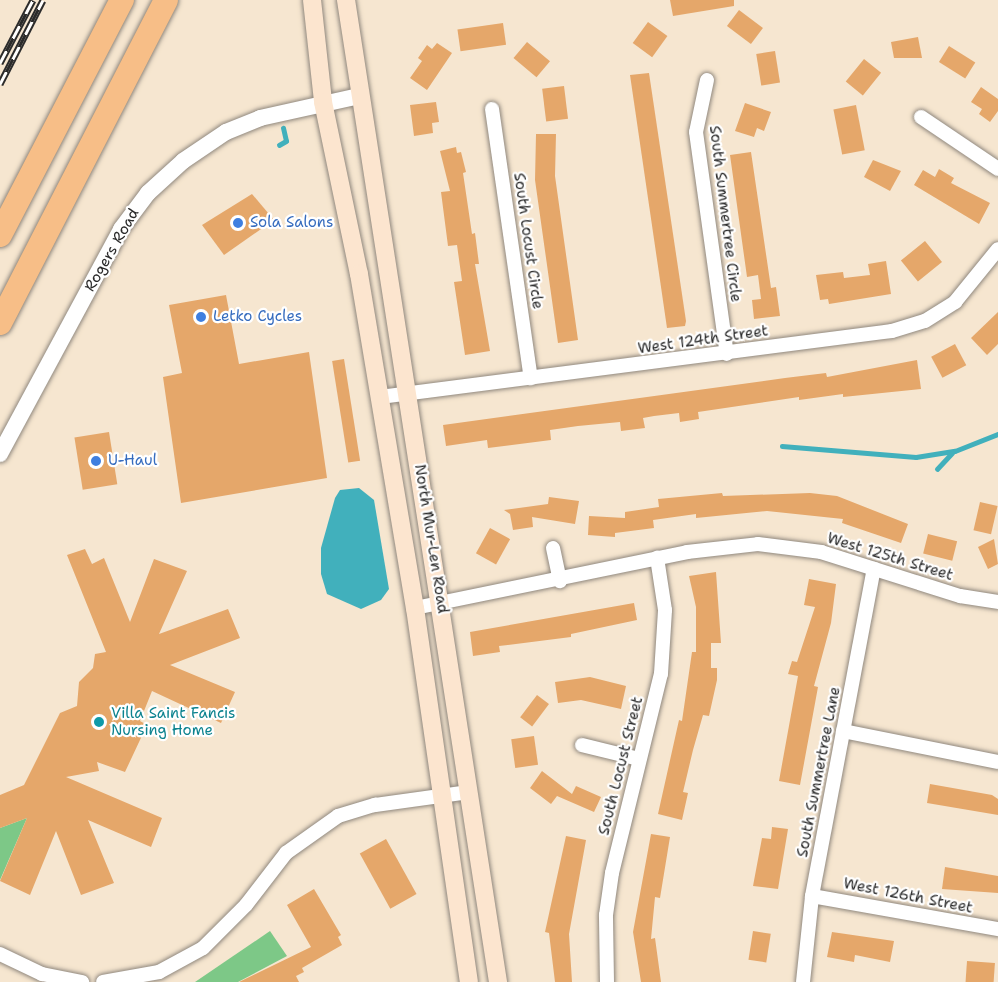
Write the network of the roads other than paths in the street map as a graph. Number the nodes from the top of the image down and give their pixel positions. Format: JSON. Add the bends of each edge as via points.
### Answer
{"nodes":[{"id":1,"x":122,"y":0,"type":"edge"},
{"id":2,"x":166,"y":0,"type":"edge"},
{"id":3,"x":312,"y":0,"type":"edge"},
{"id":4,"x":346,"y":0,"type":"edge"},
{"id":5,"x":707,"y":80,"type":"dead end"},
{"id":6,"x":359,"y":96,"type":"junction"},
{"id":7,"x":323,"y":102,"type":"junction"},
{"id":8,"x":492,"y":109,"type":"dead end"},
{"id":9,"x":921,"y":117,"type":"dead end"},
{"id":10,"x":998,"y":169,"type":"edge"},
{"id":11,"x":0,"y":235,"type":"edge"},
{"id":12,"x":998,"y":249,"type":"edge"},
{"id":13,"x":0,"y":323,"type":"edge"},
{"id":14,"x":727,"y":354,"type":"junction"},
{"id":15,"x":531,"y":378,"type":"junction"},
{"id":16,"x":407,"y":393,"type":"junction"},
{"id":17,"x":380,"y":397,"type":"junction"},
{"id":18,"x":0,"y":454,"type":"edge"},
{"id":19,"x":553,"y":548,"type":"dead end"},
{"id":20,"x":657,"y":558,"type":"junction"},
{"id":21,"x":874,"y":569,"type":"junction"},
{"id":22,"x":560,"y":581,"type":"junction"},
{"id":23,"x":998,"y":602,"type":"edge"},
{"id":24,"x":442,"y":605,"type":"junction"},
{"id":25,"x":415,"y":608,"type":"junction"},
{"id":26,"x":843,"y":731,"type":"junction"},
{"id":27,"x":582,"y":745,"type":"dead end"},
{"id":28,"x":639,"y":759,"type":"junction"},
{"id":29,"x":998,"y":762,"type":"edge"},
{"id":30,"x":469,"y":792,"type":"junction"},
{"id":31,"x":441,"y":796,"type":"junction"},
{"id":32,"x":812,"y":896,"type":"junction"},
{"id":33,"x":998,"y":929,"type":"edge"},
{"id":34,"x":0,"y":954,"type":"edge"},
{"id":35,"x":82,"y":982,"type":"edge"},
{"id":36,"x":103,"y":982,"type":"edge"},
{"id":37,"x":469,"y":982,"type":"edge"},
{"id":38,"x":498,"y":982,"type":"edge"},
{"id":39,"x":607,"y":982,"type":"edge"},
{"id":40,"x":803,"y":982,"type":"edge"}],
"edges":[{"from":1,"to":11,"type":"highway"},
{"from":2,"to":13,"type":"highway"},
{"from":3,"to":7,"type":"main road","name":"North Mur-Len Road"},
{"from":4,"to":6,"type":"main road","name":"North Mur-Len Road"},
{"from":5,"to":14,"type":"street","name":"South Summertree Circle","via":[[696,132]]},
{"from":6,"to":7,"type":"street","name":"Rogers Road"},
{"from":6,"to":16,"type":"main road","name":"North Mur-Len Road"},
{"from":7,"to":17,"type":"main road","name":"North Mur-Len Road","via":[[333,136]]},
{"from":7,"to":18,"type":"street","name":"Rogers Road","via":[[260,118],[226,132],[183,160],[148,193],[122,229]]},
{"from":8,"to":15,"type":"street","name":"South Locust Circle"},
{"from":9,"to":10,"type":"street"},
{"from":12,"to":14,"type":"street","name":"West 124th Street","via":[[968,290],[925,321],[892,332]]},
{"from":14,"to":15,"type":"street","name":"West 124th Street"},
{"from":15,"to":16,"type":"street","name":"West 124th Street"},
{"from":16,"to":17,"type":"street","name":"West 124th Street"},
{"from":16,"to":24,"type":"main road","name":"North Mur-Len Road"},
{"from":17,"to":25,"type":"main road","name":"North Mur-Len Road"},
{"from":19,"to":22,"type":"street"},
{"from":20,"to":21,"type":"street","name":"West 125th Street","via":[[722,546],[768,545],[821,552]]},
{"from":20,"to":22,"type":"street","name":"West 125th Street"},
{"from":20,"to":28,"type":"street","name":"South Locust Street","via":[[665,610],[664,651]]},
{"from":21,"to":23,"type":"street","name":"West 125th Street","via":[[960,596]]},
{"from":21,"to":26,"type":"street","name":"South Summertree Lane"},
{"from":22,"to":24,"type":"street","name":"West 125th Street"},
{"from":24,"to":25,"type":"street","name":"West 125th Street"},
{"from":24,"to":30,"type":"main road","name":"North Mur-Len Road"},
{"from":25,"to":31,"type":"main road","name":"North Mur-Len Road"},
{"from":26,"to":29,"type":"street"},
{"from":26,"to":32,"type":"street","name":"South Summertree Lane"},
{"from":27,"to":28,"type":"street"},
{"from":28,"to":39,"type":"street","name":"South Locust Street","via":[[606,915]]},
{"from":30,"to":31,"type":"street"},
{"from":30,"to":38,"type":"main road","name":"North Mur-Len Road"},
{"from":31,"to":36,"type":"street","via":[[375,805],[338,816],[286,852],[246,905],[203,948],[159,972]]},
{"from":31,"to":37,"type":"main road","name":"North Mur-Len Road"},
{"from":32,"to":33,"type":"street","name":"West 126th Street"},
{"from":32,"to":40,"type":"street","name":"South Summertree Lane"},
{"from":34,"to":35,"type":"street","via":[[42,974]]}]}
